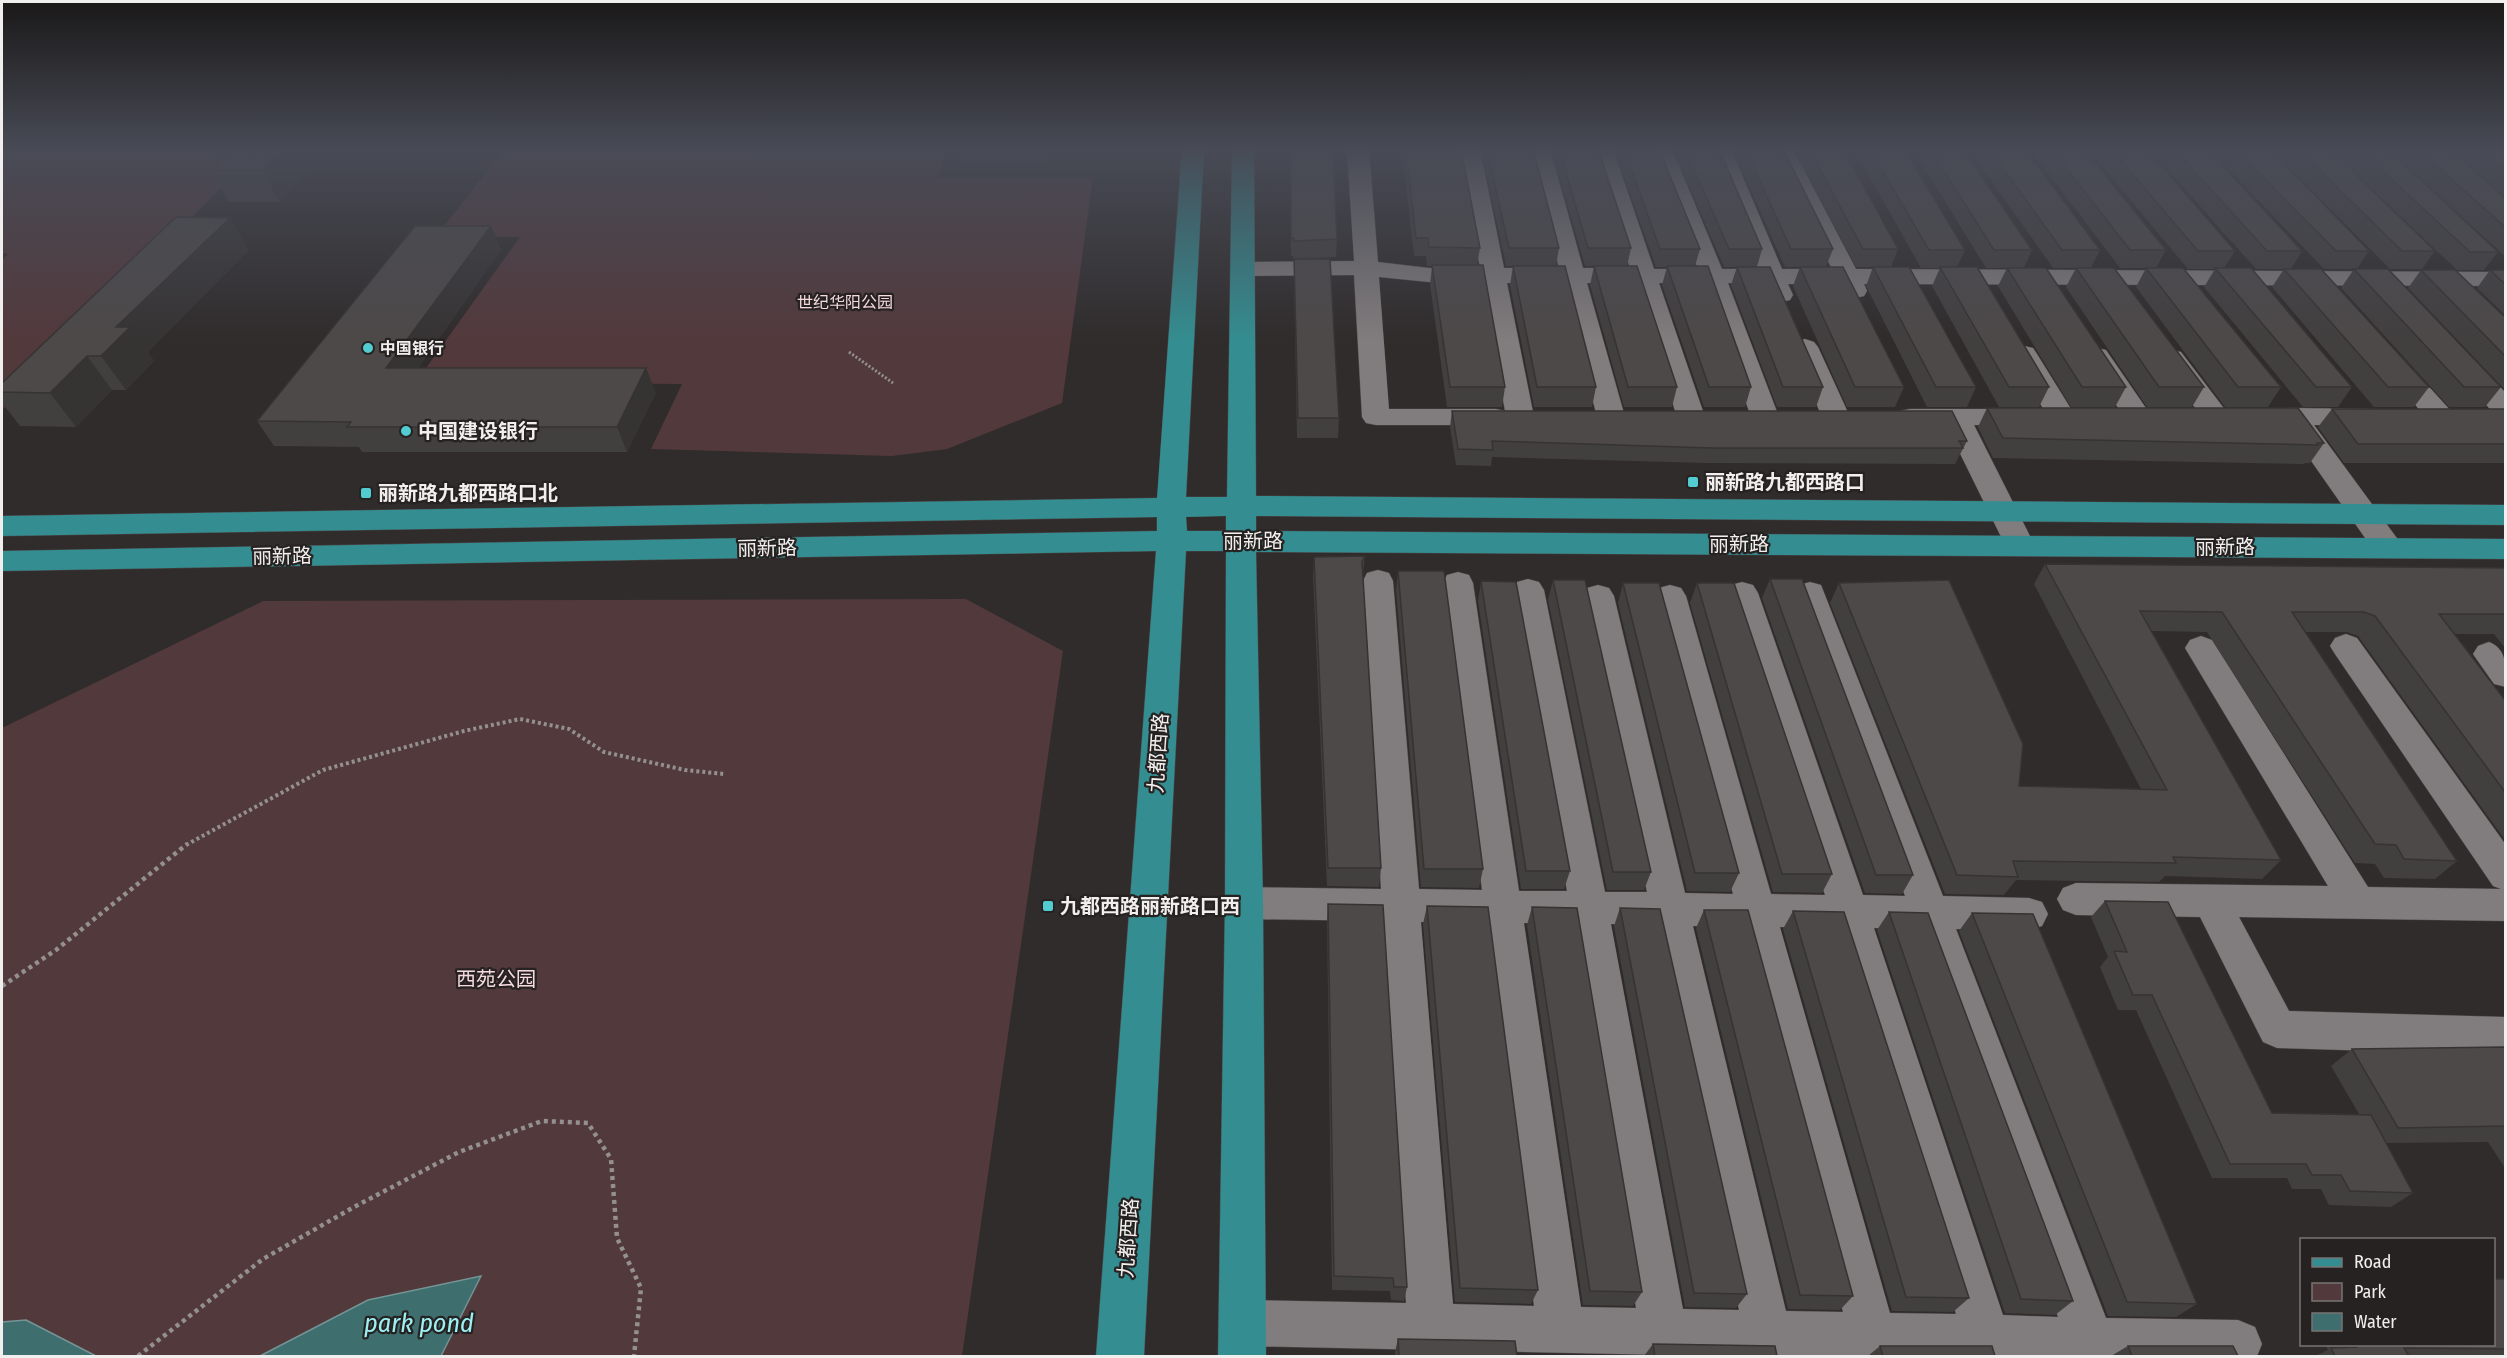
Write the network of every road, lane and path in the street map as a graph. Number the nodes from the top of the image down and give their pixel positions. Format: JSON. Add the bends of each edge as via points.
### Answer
{"nodes":[{"id":1,"x":1189,"y":212,"type":"edge"},
{"id":2,"x":1243,"y":212,"type":"edge"},
{"id":3,"x":1362,"y":212,"type":"edge"},
{"id":4,"x":1481,"y":212,"type":"edge"},
{"id":5,"x":1556,"y":212,"type":"edge"},
{"id":6,"x":1624,"y":212,"type":"edge"},
{"id":7,"x":1687,"y":212,"type":"edge"},
{"id":8,"x":1746,"y":212,"type":"edge"},
{"id":9,"x":1814,"y":212,"type":"edge"},
{"id":10,"x":2226,"y":252,"type":"edge"},
{"id":11,"x":2292,"y":252,"type":"edge"},
{"id":12,"x":2358,"y":254,"type":"edge"},
{"id":13,"x":2424,"y":254,"type":"edge"},
{"id":14,"x":2489,"y":258,"type":"edge"},
{"id":15,"x":1366,"y":268,"type":"junction"},
{"id":16,"x":2106,"y":268,"type":"junction"},
{"id":17,"x":2171,"y":268,"type":"junction"},
{"id":18,"x":1243,"y":269,"type":"junction"},
{"id":19,"x":2505,"y":273,"type":"edge"},
{"id":20,"x":1493,"y":274,"type":"junction"},
{"id":21,"x":1573,"y":275,"type":"junction"},
{"id":22,"x":1646,"y":275,"type":"junction"},
{"id":23,"x":1713,"y":275,"type":"junction"},
{"id":24,"x":1773,"y":276,"type":"junction"},
{"id":25,"x":1847,"y":276,"type":"junction"},
{"id":26,"x":2248,"y":278,"type":"junction"},
{"id":27,"x":2316,"y":278,"type":"junction"},
{"id":28,"x":2382,"y":278,"type":"junction"},
{"id":29,"x":2449,"y":278,"type":"junction"},
{"id":30,"x":2505,"y":279,"type":"edge"},
{"id":31,"x":2473,"y":302,"type":"edge"},
{"id":32,"x":2200,"y":303,"type":"edge"},
{"id":33,"x":2405,"y":303,"type":"edge"},
{"id":34,"x":2270,"y":304,"type":"edge"},
{"id":35,"x":2339,"y":304,"type":"edge"},
{"id":36,"x":2133,"y":305,"type":"edge"},
{"id":37,"x":1867,"y":316,"type":"edge"},
{"id":38,"x":2014,"y":337,"type":"edge"},
{"id":39,"x":2085,"y":337,"type":"edge"},
{"id":40,"x":2161,"y":342,"type":"edge"},
{"id":41,"x":2444,"y":344,"type":"edge"},
{"id":42,"x":2378,"y":347,"type":"edge"},
{"id":43,"x":849,"y":352,"type":"dead end"},
{"id":44,"x":893,"y":383,"type":"dead end"},
{"id":45,"x":2272,"y":391,"type":"edge"},
{"id":46,"x":2343,"y":391,"type":"edge"},
{"id":47,"x":2505,"y":410,"type":"edge"},
{"id":48,"x":1611,"y":417,"type":"edge"},
{"id":49,"x":1824,"y":417,"type":"junction"},
{"id":50,"x":1956,"y":417,"type":"junction"},
{"id":51,"x":2084,"y":417,"type":"junction"},
{"id":52,"x":2160,"y":417,"type":"junction"},
{"id":53,"x":2216,"y":417,"type":"junction"},
{"id":54,"x":2294,"y":417,"type":"junction"},
{"id":55,"x":2365,"y":417,"type":"junction"},
{"id":56,"x":2459,"y":417,"type":"junction"},
{"id":57,"x":2505,"y":417,"type":"edge"},
{"id":58,"x":2002,"y":511,"type":"junction"},
{"id":59,"x":2364,"y":514,"type":"junction"},
{"id":60,"x":2505,"y":514,"type":"edge"},
{"id":61,"x":1241,"y":523,"type":"junction"},
{"id":62,"x":1172,"y":524,"type":"junction"},
{"id":63,"x":2,"y":526,"type":"edge"},
{"id":64,"x":2020,"y":546,"type":"junction"},
{"id":65,"x":2388,"y":548,"type":"junction"},
{"id":66,"x":2505,"y":549,"type":"edge"},
{"id":67,"x":2,"y":561,"type":"edge"},
{"id":68,"x":1378,"y":581,"type":"dead end"},
{"id":69,"x":1458,"y":583,"type":"dead end"},
{"id":70,"x":1528,"y":590,"type":"dead end"},
{"id":71,"x":1742,"y":593,"type":"dead end"},
{"id":72,"x":1810,"y":593,"type":"edge"},
{"id":73,"x":1598,"y":596,"type":"dead end"},
{"id":74,"x":1670,"y":596,"type":"dead end"},
{"id":75,"x":2346,"y":646,"type":"dead end"},
{"id":76,"x":2201,"y":648,"type":"dead end"},
{"id":77,"x":724,"y":774,"type":"dead end"},
{"id":78,"x":2076,"y":899,"type":"dead end"},
{"id":79,"x":2503,"y":900,"type":"edge"},
{"id":80,"x":2211,"y":901,"type":"junction"},
{"id":81,"x":1244,"y":903,"type":"junction"},
{"id":82,"x":2358,"y":903,"type":"junction"},
{"id":83,"x":1401,"y":905,"type":"junction"},
{"id":84,"x":1503,"y":906,"type":"junction"},
{"id":85,"x":1589,"y":908,"type":"junction"},
{"id":86,"x":1670,"y":908,"type":"junction"},
{"id":87,"x":1757,"y":910,"type":"junction"},
{"id":88,"x":1849,"y":911,"type":"junction"},
{"id":89,"x":1930,"y":913,"type":"junction"},
{"id":90,"x":2029,"y":914,"type":"edge"},
{"id":91,"x":2,"y":986,"type":"edge"},
{"id":92,"x":2505,"y":1036,"type":"edge"},
{"id":93,"x":1431,"y":1328,"type":"junction"},
{"id":94,"x":1561,"y":1330,"type":"junction"},
{"id":95,"x":1664,"y":1332,"type":"junction"},
{"id":96,"x":1768,"y":1334,"type":"junction"},
{"id":97,"x":1873,"y":1336,"type":"junction"},
{"id":98,"x":1987,"y":1339,"type":"junction"},
{"id":99,"x":1242,"y":1340,"type":"edge"},
{"id":100,"x":2091,"y":1341,"type":"junction"},
{"id":101,"x":2238,"y":1344,"type":"dead end"},
{"id":102,"x":138,"y":1356,"type":"edge"},
{"id":103,"x":634,"y":1356,"type":"edge"},
{"id":104,"x":1120,"y":1356,"type":"edge"}],
"edges":[{"from":1,"to":62,"type":"main road","name":"九都西路"},
{"from":2,"to":18,"type":"main road"},
{"from":3,"to":15,"type":"street"},
{"from":4,"to":20,"type":"street"},
{"from":5,"to":21,"type":"street"},
{"from":6,"to":22,"type":"street"},
{"from":7,"to":23,"type":"street"},
{"from":8,"to":24,"type":"street"},
{"from":9,"to":25,"type":"street"},
{"from":10,"to":26,"type":"street"},
{"from":11,"to":27,"type":"street"},
{"from":12,"to":28,"type":"street"},
{"from":13,"to":29,"type":"street"},
{"from":14,"to":19,"type":"street"},
{"from":15,"to":18,"type":"street"},
{"from":15,"to":20,"type":"street","via":[[1430,275]]},
{"from":15,"to":20,"type":"street","via":[[1376,417],[1532,417]]},
{"from":16,"to":17,"type":"street"},
{"from":16,"to":25,"type":"street","via":[[2045,277]]},
{"from":16,"to":36,"type":"street"},
{"from":17,"to":26,"type":"street"},
{"from":17,"to":32,"type":"street"},
{"from":18,"to":61,"type":"main road"},
{"from":20,"to":21,"type":"street"},
{"from":21,"to":22,"type":"street"},
{"from":21,"to":48,"type":"street"},
{"from":22,"to":23,"type":"street"},
{"from":22,"to":49,"type":"street","via":[[1701,417]]},
{"from":23,"to":24,"type":"street"},
{"from":23,"to":49,"type":"street"},
{"from":24,"to":25,"type":"street"},
{"from":24,"to":49,"type":"street","via":[[1795,324]]},
{"from":25,"to":37,"type":"street"},
{"from":26,"to":27,"type":"street"},
{"from":26,"to":34,"type":"street"},
{"from":27,"to":28,"type":"street"},
{"from":27,"to":35,"type":"street"},
{"from":28,"to":29,"type":"street"},
{"from":28,"to":33,"type":"street"},
{"from":29,"to":30,"type":"street"},
{"from":29,"to":31,"type":"street"},
{"from":38,"to":51,"type":"street"},
{"from":39,"to":52,"type":"street"},
{"from":40,"to":53,"type":"street"},
{"from":41,"to":47,"type":"street"},
{"from":42,"to":56,"type":"street"},
{"from":43,"to":44,"type":"path"},
{"from":45,"to":54,"type":"street"},
{"from":46,"to":55,"type":"street"},
{"from":49,"to":50,"type":"street","via":[[1912,407]]},
{"from":50,"to":51,"type":"street","via":[[1984,407]]},
{"from":50,"to":58,"type":"street"},
{"from":51,"to":52,"type":"street"},
{"from":52,"to":53,"type":"street"},
{"from":53,"to":54,"type":"street"},
{"from":54,"to":55,"type":"street"},
{"from":54,"to":59,"type":"street"},
{"from":55,"to":56,"type":"street"},
{"from":56,"to":57,"type":"street"},
{"from":58,"to":59,"type":"main road","name":"丽新路"},
{"from":58,"to":61,"type":"main road","name":"丽新路"},
{"from":58,"to":64,"type":"street"},
{"from":59,"to":60,"type":"main road","name":"丽新路"},
{"from":59,"to":65,"type":"street"},
{"from":61,"to":62,"type":"main road","name":"丽新路"},
{"from":61,"to":64,"type":"main road","name":"丽新路"},
{"from":61,"to":81,"type":"main road"},
{"from":62,"to":63,"type":"main road","name":"丽新路"},
{"from":62,"to":67,"type":"main road","name":"丽新路"},
{"from":62,"to":104,"type":"main road","name":"九都西路"},
{"from":64,"to":65,"type":"main road","name":"丽新路"},
{"from":65,"to":66,"type":"main road","name":"丽新路"},
{"from":68,"to":83,"type":"street"},
{"from":69,"to":84,"type":"street"},
{"from":70,"to":85,"type":"street"},
{"from":71,"to":88,"type":"street"},
{"from":72,"to":89,"type":"street"},
{"from":73,"to":86,"type":"street"},
{"from":74,"to":87,"type":"street"},
{"from":75,"to":79,"type":"street"},
{"from":76,"to":82,"type":"street"},
{"from":77,"to":91,"type":"path","via":[[604,752],[569,729],[520,719],[464,730],[323,770],[191,841],[56,950]]},
{"from":78,"to":80,"type":"street"},
{"from":79,"to":82,"type":"street"},
{"from":80,"to":82,"type":"street"},
{"from":80,"to":92,"type":"street","via":[[2277,1029]]},
{"from":81,"to":83,"type":"street"},
{"from":81,"to":99,"type":"main road"},
{"from":83,"to":84,"type":"street"},
{"from":83,"to":93,"type":"street"},
{"from":84,"to":85,"type":"street"},
{"from":84,"to":94,"type":"street"},
{"from":85,"to":86,"type":"street"},
{"from":85,"to":95,"type":"street"},
{"from":86,"to":87,"type":"street"},
{"from":86,"to":96,"type":"street"},
{"from":87,"to":88,"type":"street"},
{"from":87,"to":97,"type":"street"},
{"from":88,"to":89,"type":"street"},
{"from":88,"to":98,"type":"street"},
{"from":89,"to":90,"type":"street"},
{"from":89,"to":100,"type":"street"},
{"from":93,"to":94,"type":"street"},
{"from":93,"to":99,"type":"street"},
{"from":94,"to":95,"type":"street"},
{"from":95,"to":96,"type":"street"},
{"from":96,"to":97,"type":"street"},
{"from":97,"to":98,"type":"street"},
{"from":98,"to":100,"type":"street"},
{"from":100,"to":101,"type":"street"},
{"from":102,"to":103,"type":"path","via":[[262,1259],[459,1152],[542,1121],[588,1123],[610,1159],[617,1238],[641,1288]]}]}
